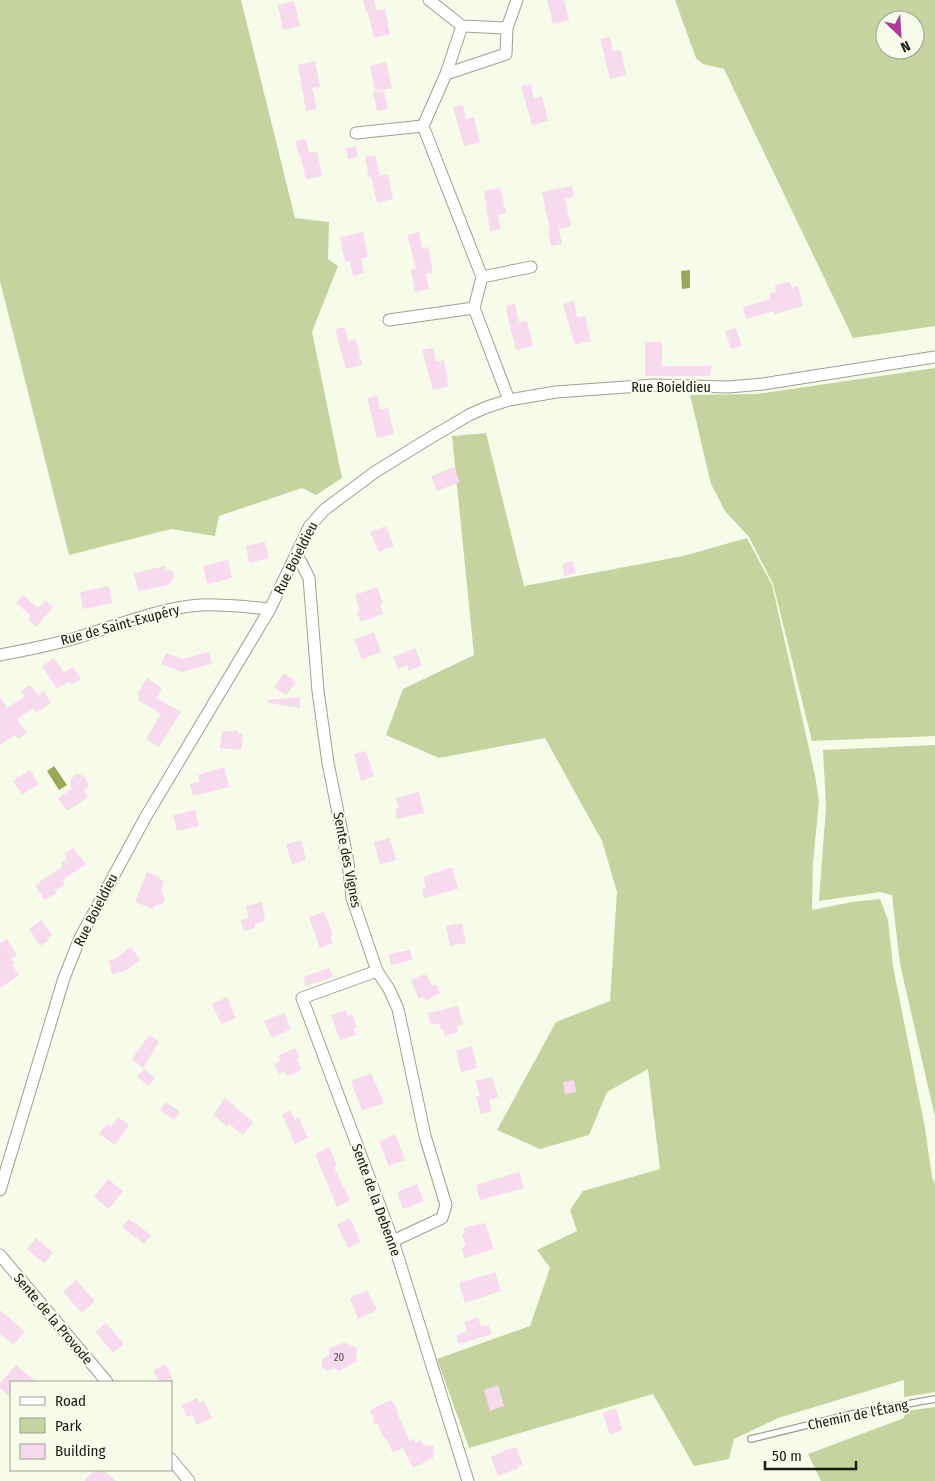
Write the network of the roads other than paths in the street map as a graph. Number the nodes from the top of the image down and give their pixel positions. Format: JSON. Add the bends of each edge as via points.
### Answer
{"nodes":[{"id":1,"x":429,"y":0,"type":"edge"},
{"id":2,"x":517,"y":0,"type":"edge"},
{"id":3,"x":462,"y":26,"type":"junction"},
{"id":4,"x":507,"y":28,"type":"junction"},
{"id":5,"x":446,"y":74,"type":"junction"},
{"id":6,"x":423,"y":126,"type":"junction"},
{"id":7,"x":356,"y":133,"type":"dead end"},
{"id":8,"x":530,"y":267,"type":"dead end"},
{"id":9,"x":482,"y":277,"type":"junction"},
{"id":10,"x":474,"y":308,"type":"junction"},
{"id":11,"x":389,"y":320,"type":"dead end"},
{"id":12,"x":935,"y":357,"type":"edge"},
{"id":13,"x":509,"y":400,"type":"junction"},
{"id":14,"x":296,"y":556,"type":"junction"},
{"id":15,"x":270,"y":609,"type":"junction"},
{"id":16,"x":0,"y":655,"type":"edge"},
{"id":17,"x":377,"y":971,"type":"junction"},
{"id":18,"x":0,"y":1190,"type":"edge"},
{"id":19,"x":393,"y":1241,"type":"junction"},
{"id":20,"x":0,"y":1255,"type":"edge"},
{"id":21,"x":106,"y":1381,"type":"edge"},
{"id":22,"x":935,"y":1399,"type":"edge"},
{"id":23,"x":751,"y":1439,"type":"dead end"},
{"id":24,"x":172,"y":1460,"type":"edge"},
{"id":25,"x":190,"y":1481,"type":"edge"},
{"id":26,"x":468,"y":1481,"type":"edge"}],
"edges":[{"from":1,"to":3,"type":"street"},
{"from":2,"to":4,"type":"street"},
{"from":3,"to":4,"type":"street"},
{"from":3,"to":5,"type":"street"},
{"from":4,"to":5,"type":"street","via":[[506,54]]},
{"from":5,"to":6,"type":"street"},
{"from":6,"to":7,"type":"street"},
{"from":6,"to":9,"type":"street"},
{"from":8,"to":9,"type":"street"},
{"from":9,"to":10,"type":"street"},
{"from":10,"to":11,"type":"street"},
{"from":10,"to":13,"type":"street"},
{"from":12,"to":13,"type":"street","name":"Rue Boieldieu","via":[[764,384],[625,387],[556,392]]},
{"from":13,"to":14,"type":"street","name":"Rue Boieldieu","via":[[470,415],[344,493],[309,526]]},
{"from":14,"to":15,"type":"street","name":"Rue Boieldieu"},
{"from":14,"to":17,"type":"street","name":"Sente des Vignes","via":[[309,578],[318,691],[352,898]]},
{"from":15,"to":16,"type":"street","name":"Rue de Saint-Exupéry","via":[[202,605],[177,608],[76,638]]},
{"from":15,"to":18,"type":"street","name":"Rue Boieldieu","via":[[148,812],[80,938]]},
{"from":17,"to":19,"type":"street","name":"Sente des Vignes","via":[[398,1009],[425,1136],[446,1205],[442,1218]]},
{"from":17,"to":19,"type":"street","name":"Sente de la Debenne","via":[[302,998]]},
{"from":19,"to":26,"type":"street","name":"Sente de la Debenne"},
{"from":20,"to":21,"type":"street","name":"Sente de la Provode"},
{"from":22,"to":23,"type":"lane","name":"Chemin de l'Étang","via":[[852,1414]]},
{"from":24,"to":25,"type":"street"}]}
